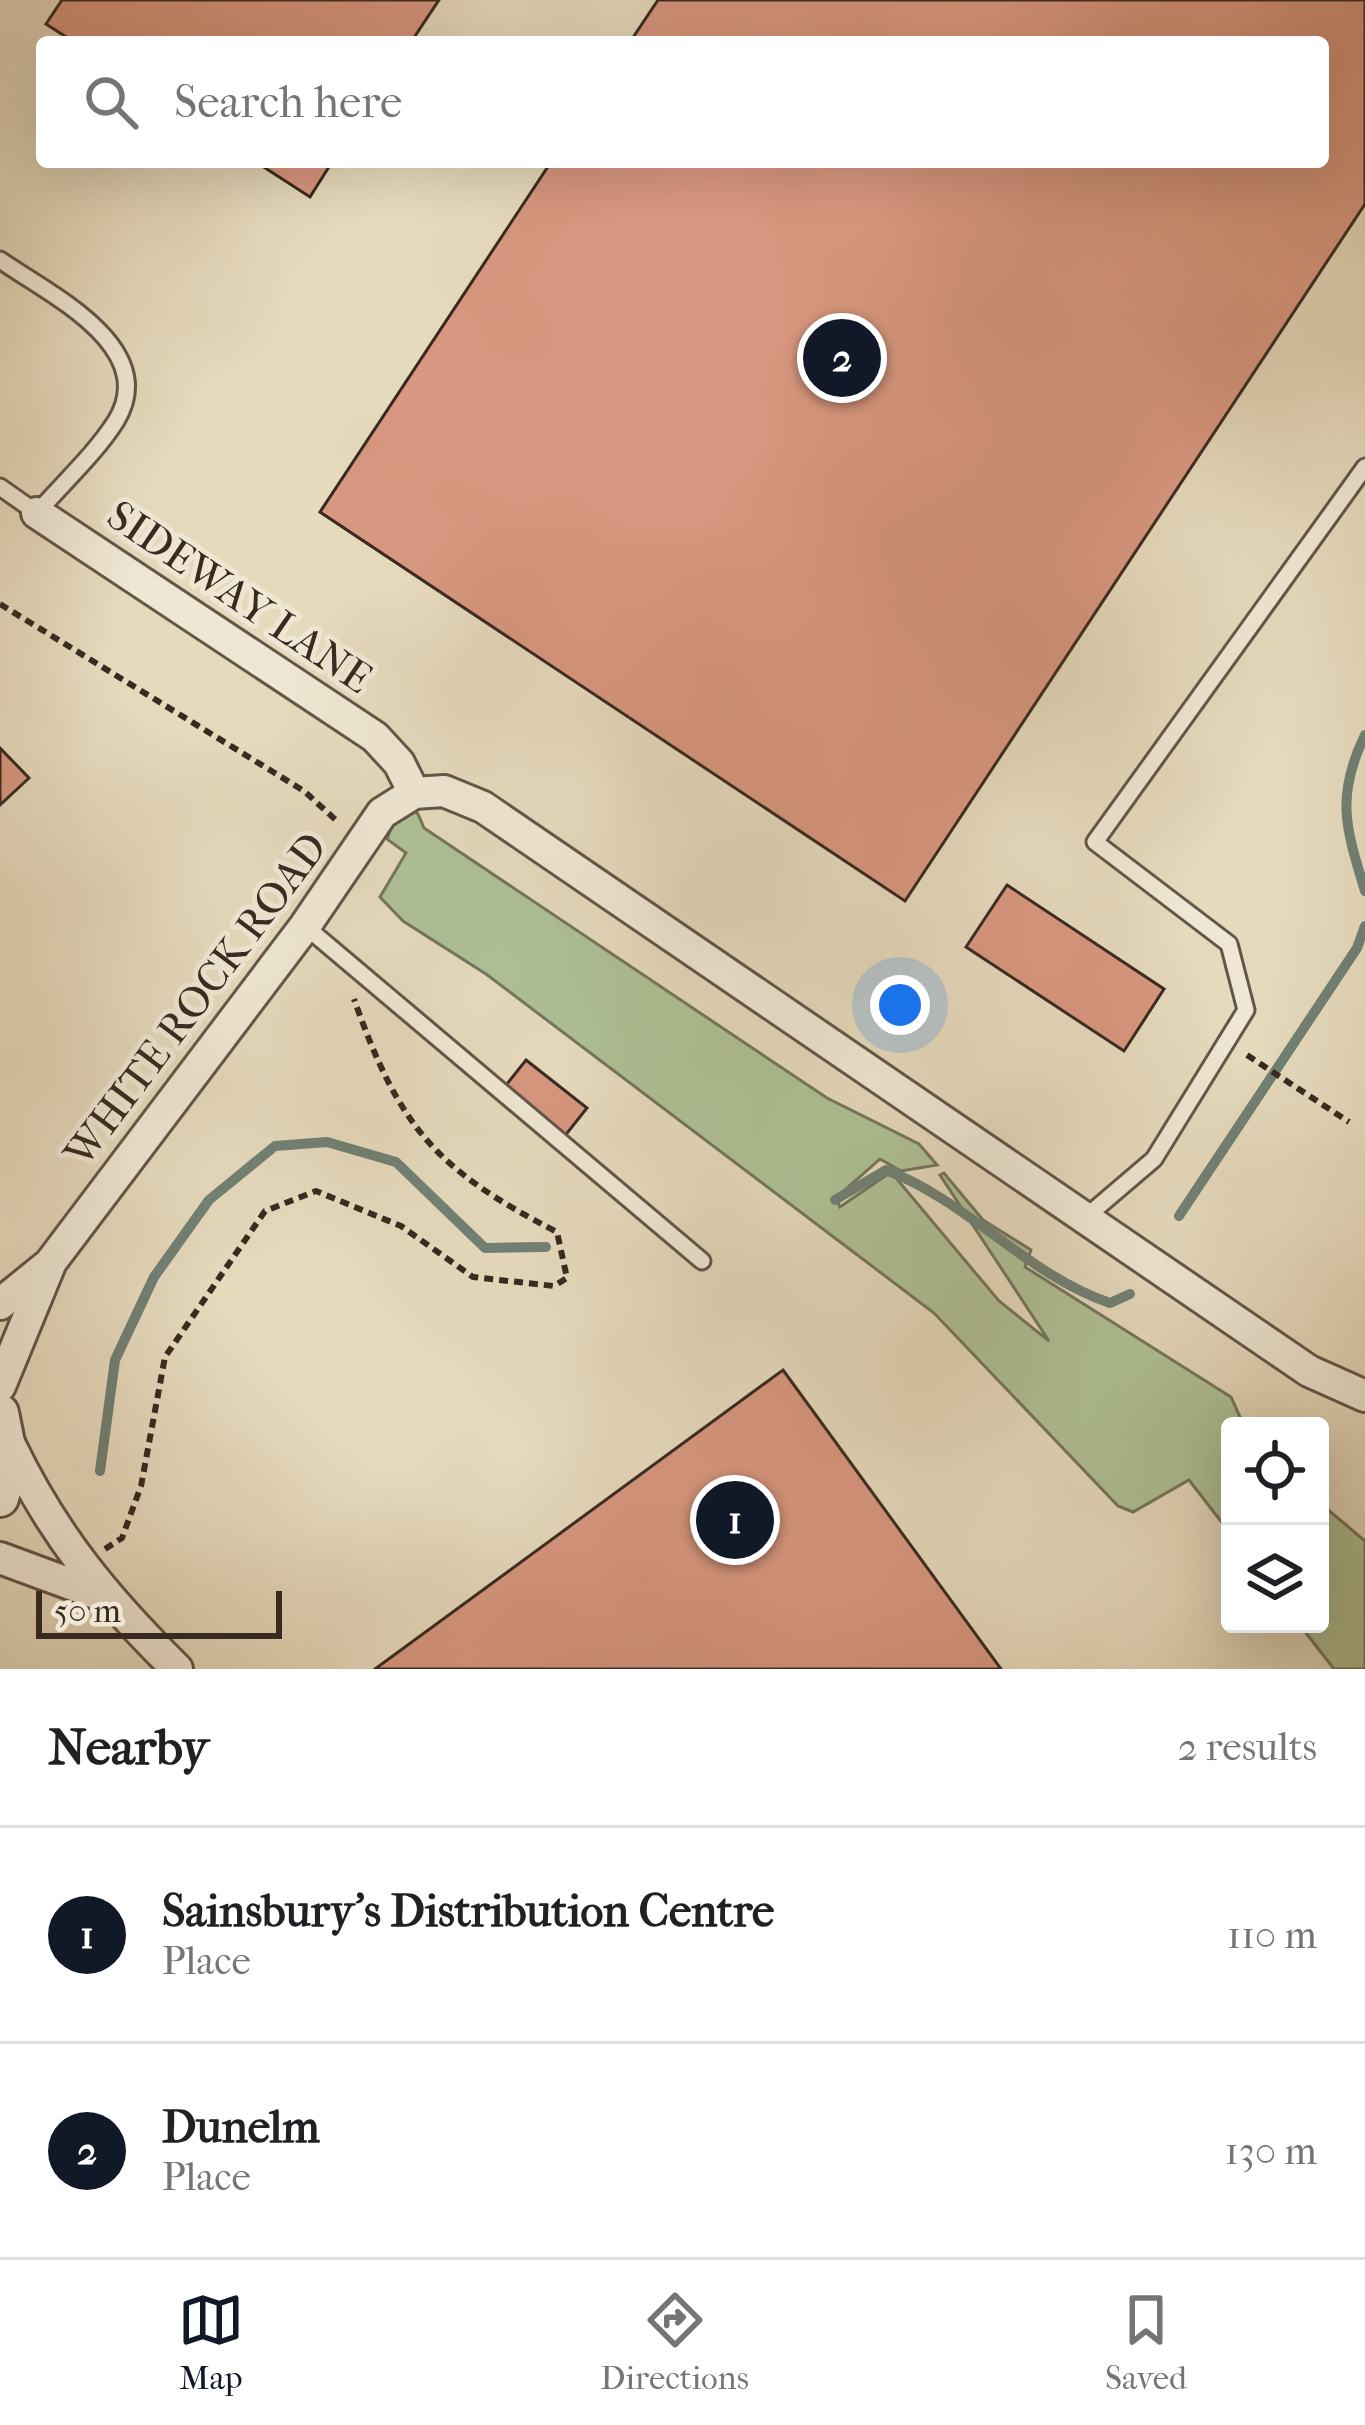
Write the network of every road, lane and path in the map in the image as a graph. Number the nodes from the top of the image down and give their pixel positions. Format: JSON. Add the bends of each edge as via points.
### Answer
{"nodes":[{"id":1,"x":0,"y":260,"type":"edge"},
{"id":2,"x":1365,"y":467,"type":"edge"},
{"id":3,"x":0,"y":487,"type":"edge"},
{"id":4,"x":37,"y":513,"type":"junction"},
{"id":5,"x":0,"y":604,"type":"edge"},
{"id":6,"x":414,"y":794,"type":"junction"},
{"id":7,"x":362,"y":844,"type":"junction"},
{"id":8,"x":305,"y":926,"type":"junction"},
{"id":9,"x":340,"y":957,"type":"junction"},
{"id":10,"x":1260,"y":1064,"type":"dead end"},
{"id":11,"x":1349,"y":1122,"type":"dead end"},
{"id":12,"x":1086,"y":1217,"type":"junction"},
{"id":13,"x":51,"y":1262,"type":"junction"},
{"id":14,"x":702,"y":1262,"type":"dead end"},
{"id":15,"x":0,"y":1304,"type":"edge"},
{"id":16,"x":0,"y":1386,"type":"edge"},
{"id":17,"x":1365,"y":1396,"type":"edge"},
{"id":18,"x":4,"y":1428,"type":"edge"},
{"id":19,"x":0,"y":1498,"type":"edge"},
{"id":20,"x":0,"y":1558,"type":"edge"},
{"id":21,"x":81,"y":1564,"type":"junction"},
{"id":22,"x":103,"y":1596,"type":"junction"},
{"id":23,"x":177,"y":1669,"type":"edge"}],
"edges":[{"from":1,"to":4,"type":"lane","via":[[102,331],[122,362],[127,398],[115,423]]},
{"from":2,"to":12,"type":"lane","via":[[1095,842],[1228,944],[1246,1010],[1154,1159]]},
{"from":3,"to":4,"type":"lane","name":"SIDEWAY LANE"},
{"from":4,"to":6,"type":"street","name":"SIDEWAY LANE","via":[[375,737]]},
{"from":5,"to":7,"type":"path","via":[[304,791]]},
{"from":6,"to":7,"type":"street","name":"WHITE ROCK ROAD","via":[[382,812]]},
{"from":6,"to":12,"type":"street","via":[[444,791],[483,807]]},
{"from":7,"to":8,"type":"street","name":"WHITE ROCK ROAD"},
{"from":8,"to":9,"type":"lane"},
{"from":8,"to":13,"type":"street","name":"WHITE ROCK ROAD"},
{"from":9,"to":14,"type":"lane"},
{"from":9,"to":21,"type":"path","via":[[380,1072],[421,1139],[501,1203],[557,1232],[567,1277],[554,1286],[473,1276],[401,1226],[316,1191],[265,1211],[165,1358],[141,1486],[122,1538]]},
{"from":10,"to":11,"type":"path"},
{"from":12,"to":17,"type":"street","via":[[1309,1371]]},
{"from":13,"to":15,"type":"street","name":"WHITE ROCK ROAD"},
{"from":13,"to":16,"type":"street","name":"WHITE ROCK ROAD"},
{"from":18,"to":19,"type":"street"},
{"from":18,"to":21,"type":"street"},
{"from":20,"to":22,"type":"street"},
{"from":21,"to":22,"type":"street"},
{"from":22,"to":23,"type":"street"}]}
